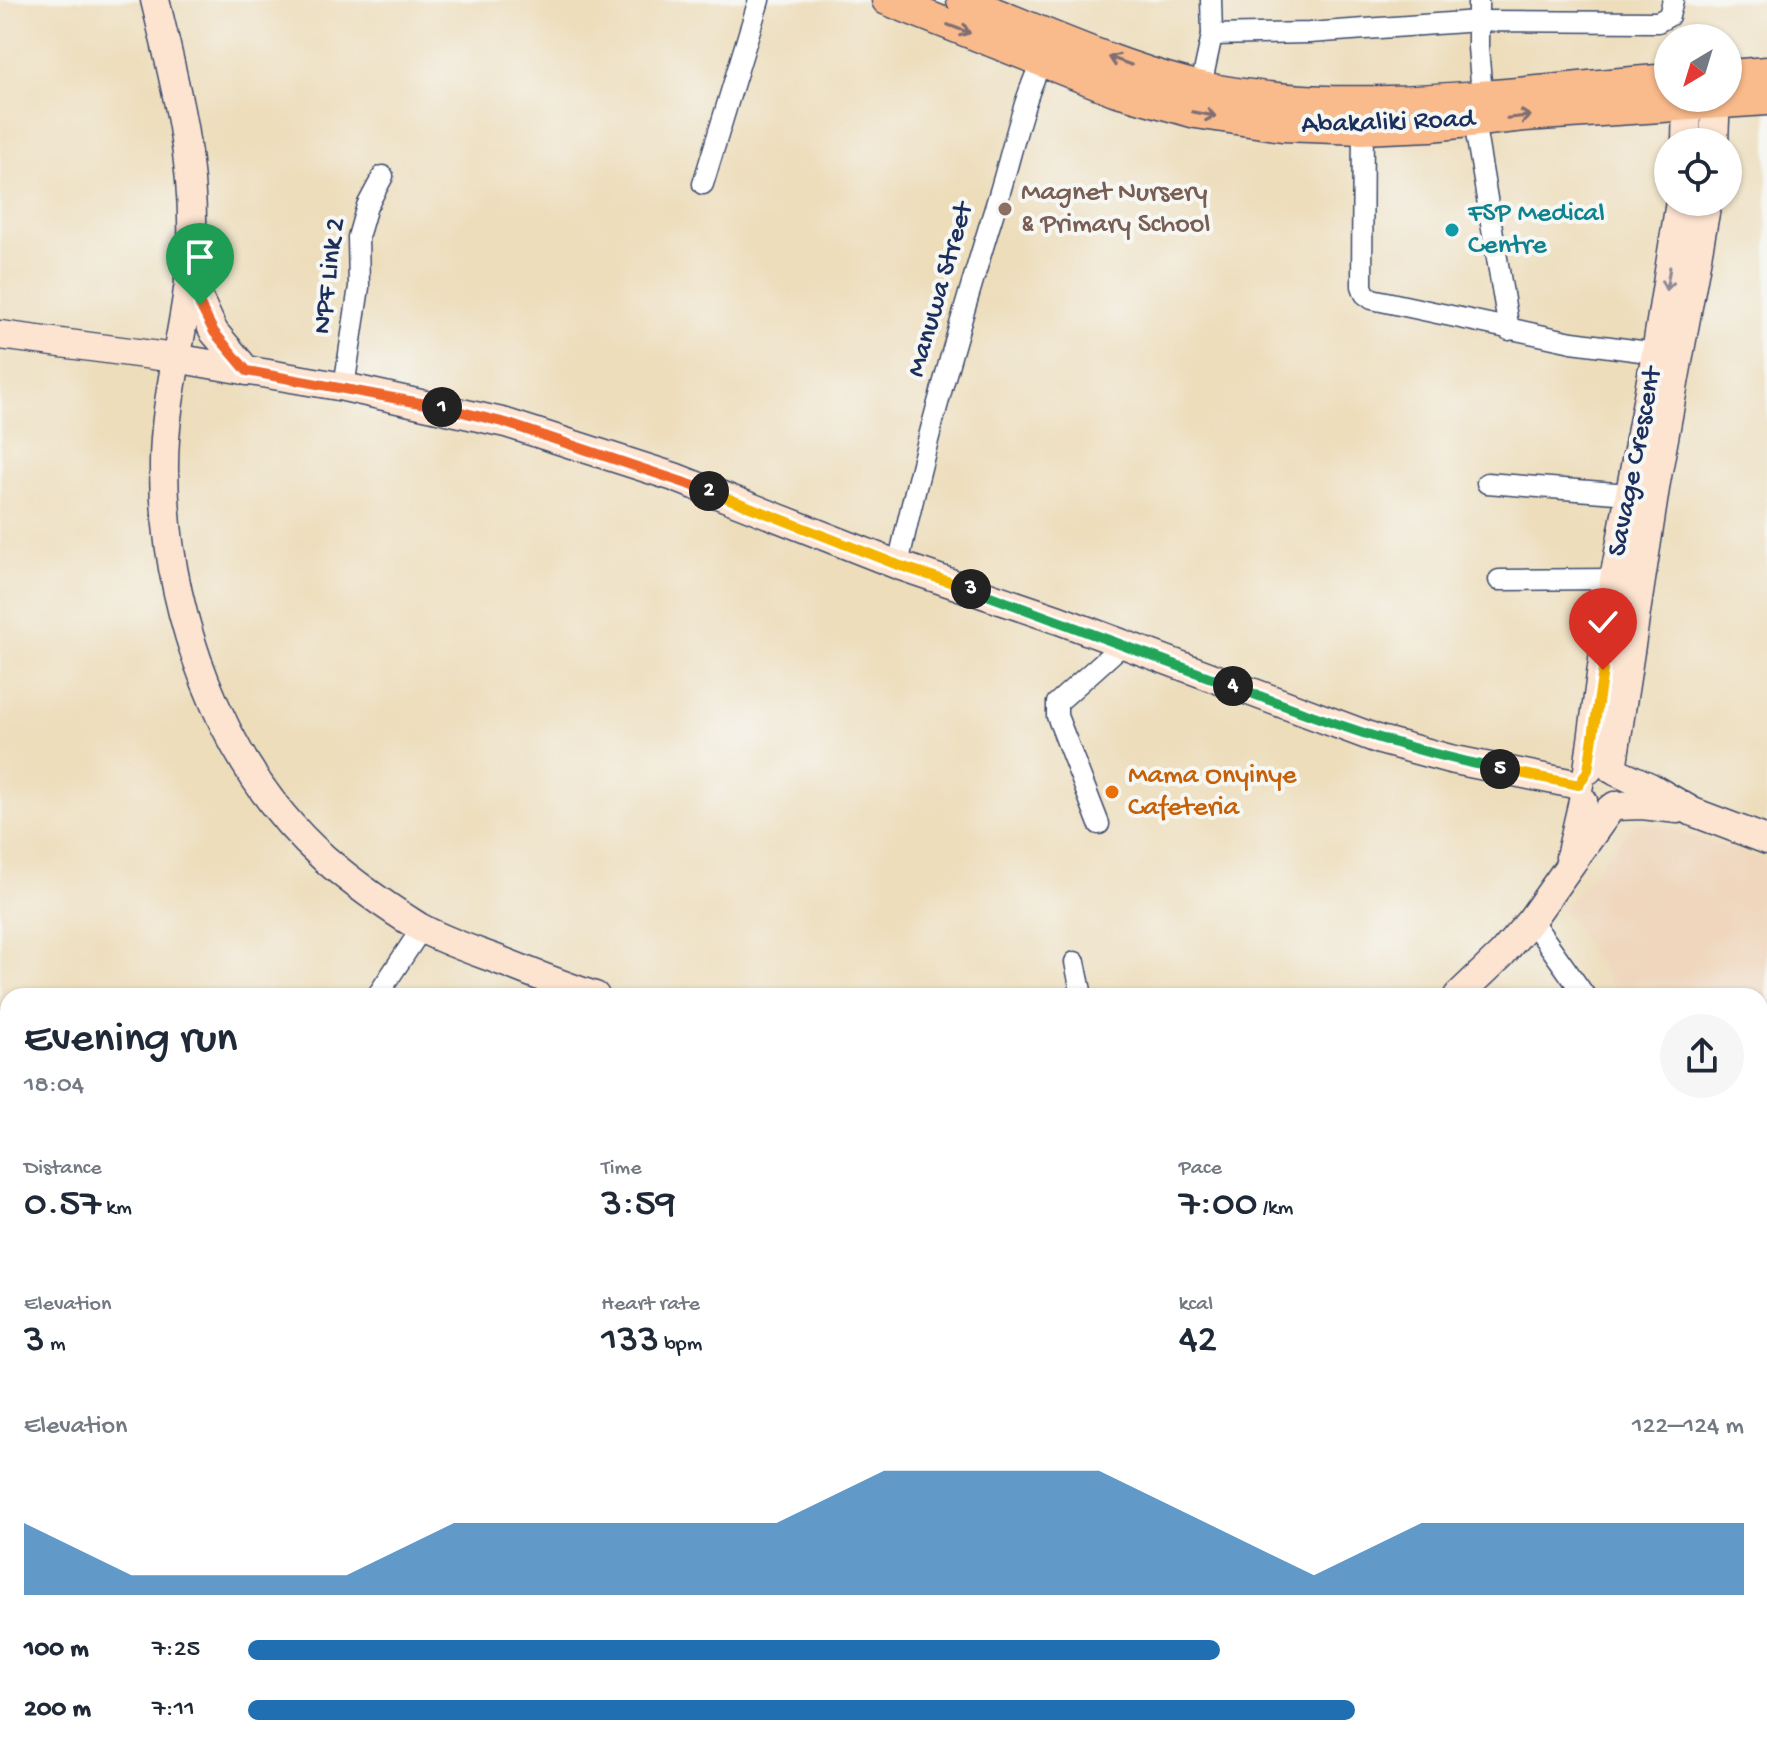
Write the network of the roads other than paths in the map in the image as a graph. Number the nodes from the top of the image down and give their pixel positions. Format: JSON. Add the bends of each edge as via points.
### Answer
{"nodes":[{"id":1,"x":155,"y":0,"type":"edge"},
{"id":2,"x":759,"y":0,"type":"edge"},
{"id":3,"x":887,"y":0,"type":"edge"},
{"id":4,"x":962,"y":0,"type":"edge"},
{"id":5,"x":1211,"y":0,"type":"edge"},
{"id":6,"x":1673,"y":0,"type":"edge"},
{"id":7,"x":1478,"y":10,"type":"edge"},
{"id":8,"x":1212,"y":35,"type":"junction"},
{"id":9,"x":1048,"y":49,"type":"junction"},
{"id":10,"x":1767,"y":72,"type":"edge"},
{"id":11,"x":1742,"y":74,"type":"edge"},
{"id":12,"x":1654,"y":81,"type":"edge"},
{"id":13,"x":1201,"y":86,"type":"junction"},
{"id":14,"x":1742,"y":100,"type":"edge"},
{"id":15,"x":1767,"y":100,"type":"edge"},
{"id":16,"x":1654,"y":102,"type":"edge"},
{"id":17,"x":1478,"y":108,"type":"junction"},
{"id":18,"x":1364,"y":115,"type":"junction"},
{"id":19,"x":383,"y":176,"type":"dead end"},
{"id":20,"x":703,"y":184,"type":"dead end"},
{"id":21,"x":1678,"y":216,"type":"edge"},
{"id":22,"x":1704,"y":216,"type":"edge"},
{"id":23,"x":189,"y":278,"type":"junction"},
{"id":24,"x":1509,"y":330,"type":"junction"},
{"id":25,"x":0,"y":335,"type":"edge"},
{"id":26,"x":1656,"y":353,"type":"junction"},
{"id":27,"x":175,"y":358,"type":"junction"},
{"id":28,"x":247,"y":371,"type":"junction"},
{"id":29,"x":344,"y":387,"type":"junction"},
{"id":30,"x":1487,"y":483,"type":"dead end"},
{"id":31,"x":1629,"y":494,"type":"junction"},
{"id":32,"x":898,"y":565,"type":"junction"},
{"id":33,"x":1614,"y":579,"type":"junction"},
{"id":34,"x":1499,"y":580,"type":"dead end"},
{"id":35,"x":1122,"y":645,"type":"junction"},
{"id":36,"x":1615,"y":673,"type":"junction"},
{"id":37,"x":1596,"y":779,"type":"junction"},
{"id":38,"x":1613,"y":808,"type":"junction"},
{"id":39,"x":1693,"y":812,"type":"junction"},
{"id":40,"x":1099,"y":824,"type":"dead end"},
{"id":41,"x":1767,"y":840,"type":"edge"},
{"id":42,"x":1568,"y":865,"type":"junction"},
{"id":43,"x":1531,"y":920,"type":"junction"},
{"id":44,"x":422,"y":928,"type":"junction"},
{"id":45,"x":1075,"y":962,"type":"dead end"},
{"id":46,"x":382,"y":988,"type":"edge"},
{"id":47,"x":573,"y":988,"type":"edge"},
{"id":48,"x":1080,"y":988,"type":"edge"},
{"id":49,"x":1466,"y":988,"type":"edge"},
{"id":50,"x":1579,"y":988,"type":"edge"}],
"edges":[{"from":1,"to":23,"type":"main road","via":[[183,115],[191,189]]},
{"from":2,"to":20,"type":"street"},
{"from":3,"to":9,"type":"main road","name":"Abakaliki Road","one_way":true},
{"from":4,"to":9,"type":"main road","name":"Abakaliki Road"},
{"from":5,"to":8,"type":"street"},
{"from":6,"to":7,"type":"street","via":[[1669,16],[1658,22]]},
{"from":7,"to":8,"type":"street","via":[[1309,33]]},
{"from":7,"to":17,"type":"street"},
{"from":8,"to":13,"type":"street"},
{"from":13,"to":9,"type":"main road","name":"Abakaliki Road","one_way":true,"via":[[1127,63]]},
{"from":9,"to":18,"type":"main road","name":"Abakaliki Road","one_way":true,"via":[[1114,90],[1196,113],[1282,126]]},
{"from":9,"to":32,"type":"street","name":"Manuwa Street","via":[[924,447]]},
{"from":10,"to":11,"type":"main road"},
{"from":12,"to":17,"type":"main road","name":"Abakaliki Road"},
{"from":13,"to":18,"type":"main road","name":"Abakaliki Road"},
{"from":14,"to":15,"type":"main road","name":"Abakaliki Road"},
{"from":17,"to":16,"type":"main road","name":"Abakaliki Road","one_way":true},
{"from":17,"to":18,"type":"main road","name":"Abakaliki Road"},
{"from":17,"to":24,"type":"street"},
{"from":18,"to":24,"type":"street","via":[[1365,294]]},
{"from":19,"to":29,"type":"street","name":"NPF Link 2","via":[[358,237],[359,287]]},
{"from":21,"to":26,"type":"main road","name":"Savage Crescent","one_way":true},
{"from":22,"to":36,"type":"main road","name":"Savage Crescent"},
{"from":23,"to":27,"type":"main road"},
{"from":23,"to":28,"type":"main road","via":[[214,332]]},
{"from":24,"to":26,"type":"street"},
{"from":25,"to":27,"type":"main road"},
{"from":26,"to":31,"type":"main road","name":"Savage Crescent"},
{"from":27,"to":28,"type":"main road"},
{"from":27,"to":44,"type":"main road","via":[[166,428],[166,512],[181,610],[204,677],[256,779],[285,817],[324,858]]},
{"from":28,"to":29,"type":"main road"},
{"from":29,"to":32,"type":"main road","via":[[506,423],[570,443],[674,477]]},
{"from":30,"to":31,"type":"street"},
{"from":31,"to":33,"type":"main road","name":"Savage Crescent"},
{"from":32,"to":35,"type":"main road"},
{"from":33,"to":34,"type":"street"},
{"from":33,"to":36,"type":"main road","name":"Savage Crescent"},
{"from":35,"to":37,"type":"main road","via":[[1380,740],[1450,759]]},
{"from":35,"to":40,"type":"street","via":[[1057,703],[1057,716]]},
{"from":36,"to":37,"type":"main road","name":"Savage Crescent"},
{"from":37,"to":38,"type":"main road","via":[[1594,809]]},
{"from":37,"to":38,"type":"main road","via":[[1624,789]]},
{"from":37,"to":39,"type":"main road","via":[[1650,787]]},
{"from":37,"to":42,"type":"main road"},
{"from":38,"to":39,"type":"main road","via":[[1660,806]]},
{"from":38,"to":42,"type":"main road"},
{"from":39,"to":41,"type":"main road"},
{"from":42,"to":43,"type":"main road"},
{"from":43,"to":49,"type":"main road"},
{"from":43,"to":50,"type":"street"},
{"from":44,"to":46,"type":"street"},
{"from":44,"to":47,"type":"main road"},
{"from":45,"to":48,"type":"street"}]}
